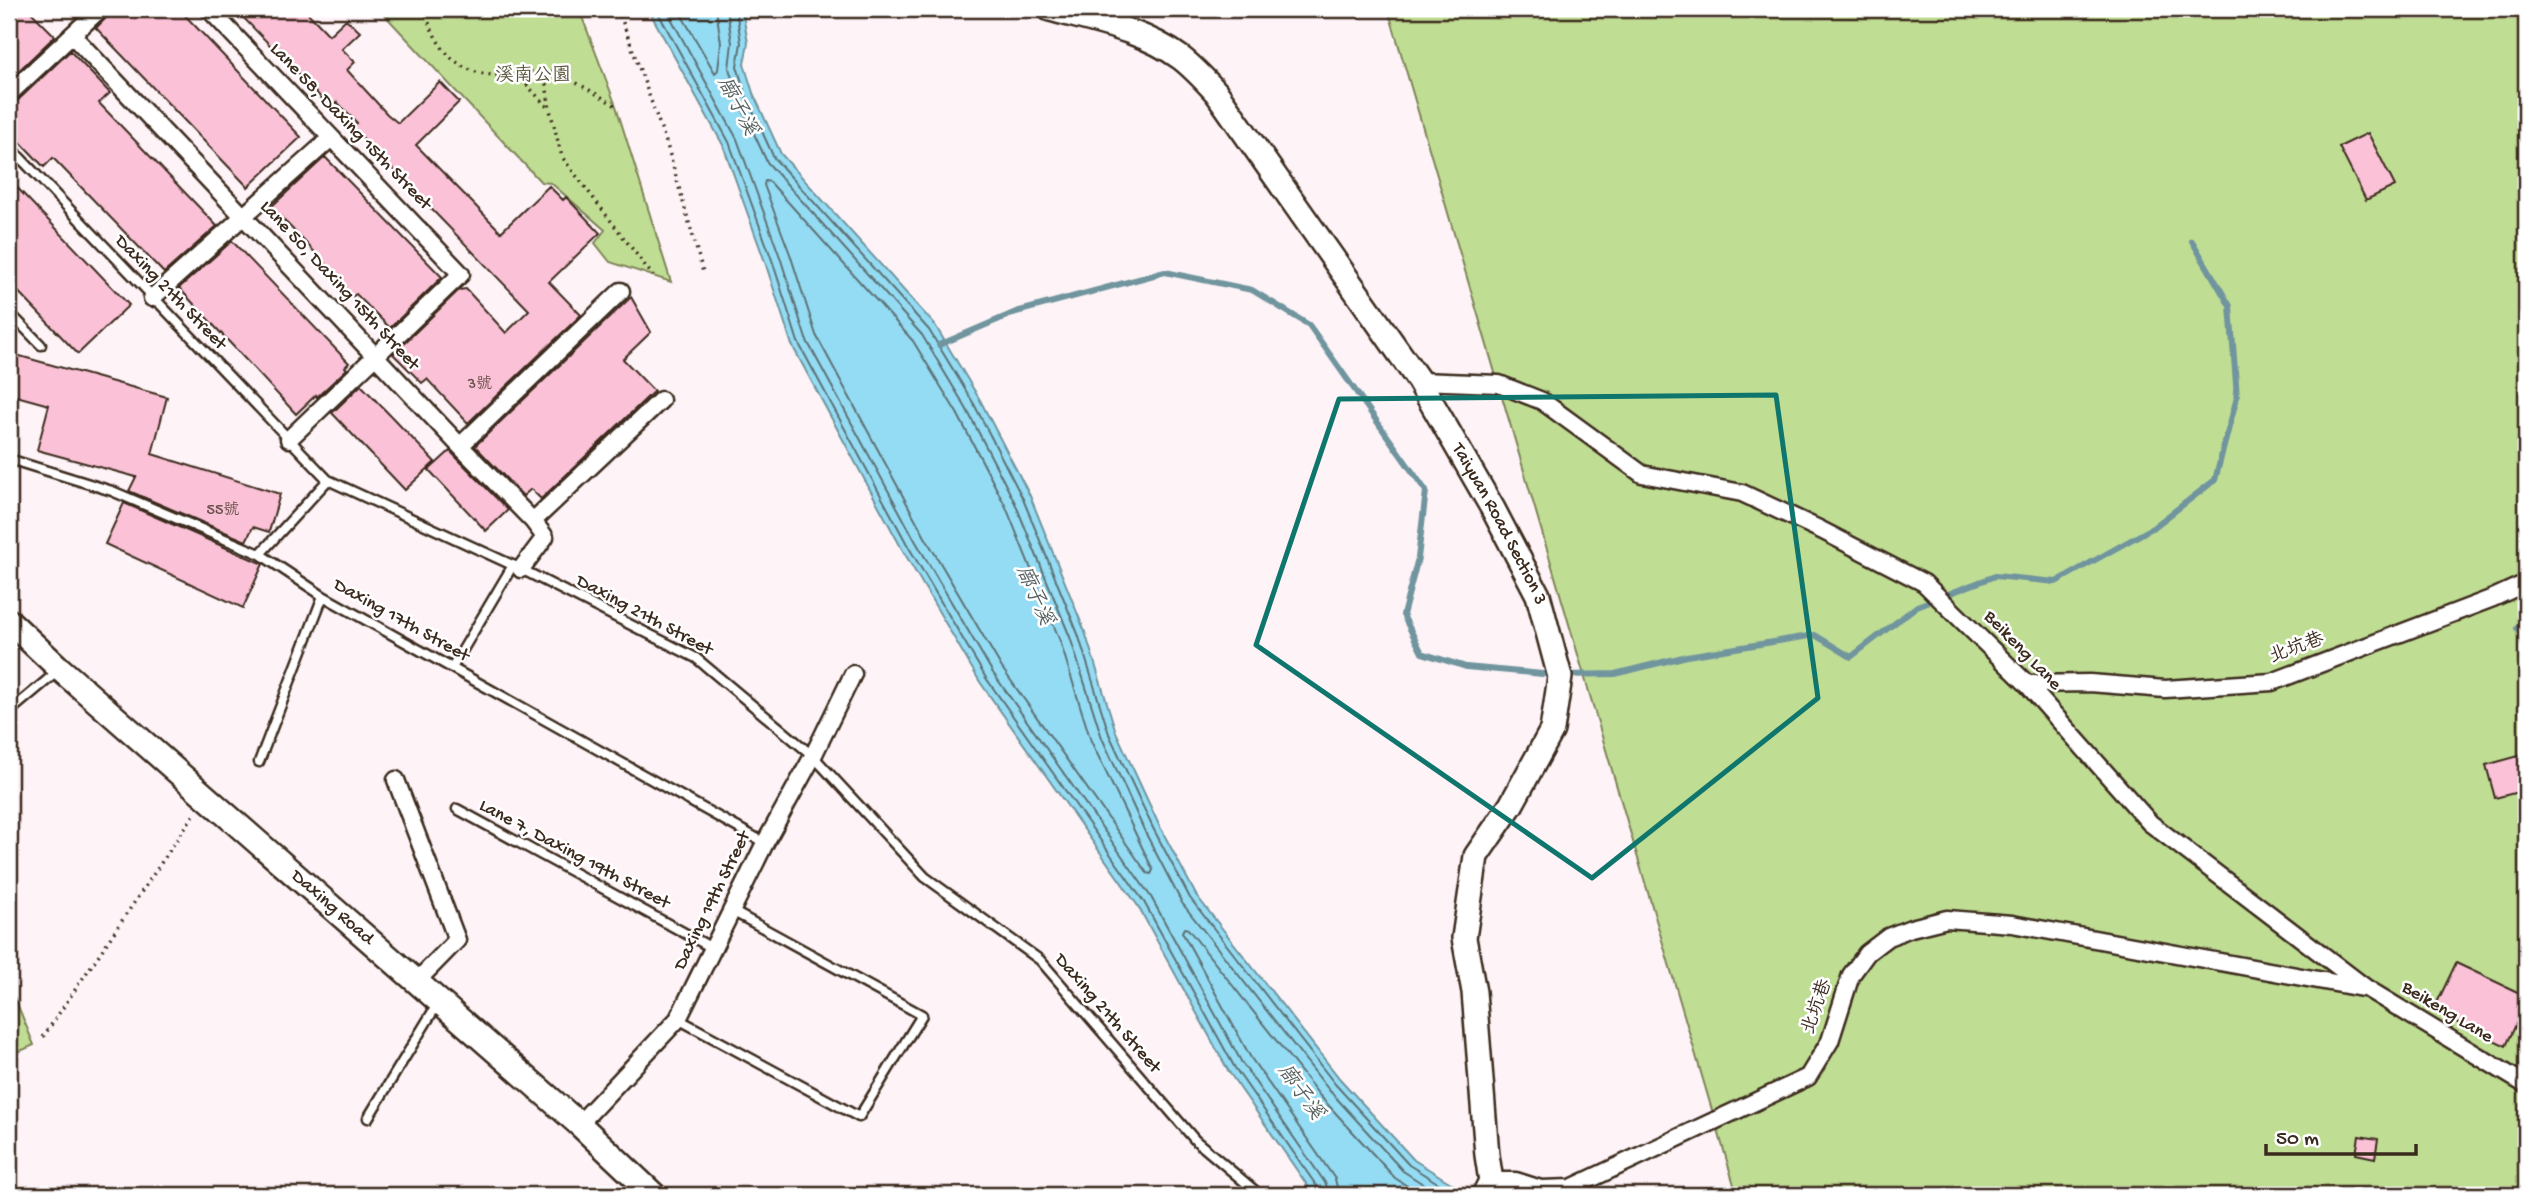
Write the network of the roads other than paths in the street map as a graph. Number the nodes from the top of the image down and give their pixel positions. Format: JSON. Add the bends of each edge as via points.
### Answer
{"nodes":[{"id":1,"x":100,"y":9,"type":"edge"},
{"id":2,"x":209,"y":9,"type":"edge"},
{"id":3,"x":1049,"y":9,"type":"edge"},
{"id":4,"x":72,"y":35,"type":"junction"},
{"id":5,"x":9,"y":94,"type":"edge"},
{"id":6,"x":331,"y":138,"type":"junction"},
{"id":7,"x":9,"y":146,"type":"edge"},
{"id":8,"x":245,"y":216,"type":"junction"},
{"id":9,"x":621,"y":290,"type":"dead end"},
{"id":10,"x":152,"y":298,"type":"junction"},
{"id":11,"x":9,"y":312,"type":"edge"},
{"id":12,"x":41,"y":345,"type":"dead end"},
{"id":13,"x":375,"y":356,"type":"junction"},
{"id":14,"x":1419,"y":381,"type":"junction"},
{"id":15,"x":662,"y":400,"type":"dead end"},
{"id":16,"x":289,"y":439,"type":"junction"},
{"id":17,"x":460,"y":446,"type":"junction"},
{"id":18,"x":9,"y":459,"type":"edge"},
{"id":19,"x":328,"y":480,"type":"junction"},
{"id":20,"x":533,"y":521,"type":"junction"},
{"id":21,"x":260,"y":554,"type":"junction"},
{"id":22,"x":517,"y":567,"type":"junction"},
{"id":23,"x":2526,"y":583,"type":"edge"},
{"id":24,"x":323,"y":596,"type":"junction"},
{"id":25,"x":9,"y":621,"type":"edge"},
{"id":26,"x":452,"y":668,"type":"junction"},
{"id":27,"x":60,"y":669,"type":"junction"},
{"id":28,"x":853,"y":674,"type":"dead end"},
{"id":29,"x":2027,"y":684,"type":"junction"},
{"id":30,"x":9,"y":712,"type":"edge"},
{"id":31,"x":813,"y":756,"type":"junction"},
{"id":32,"x":260,"y":762,"type":"dead end"},
{"id":33,"x":396,"y":780,"type":"dead end"},
{"id":34,"x":457,"y":809,"type":"dead end"},
{"id":35,"x":765,"y":843,"type":"junction"},
{"id":36,"x":732,"y":911,"type":"junction"},
{"id":37,"x":714,"y":948,"type":"junction"},
{"id":38,"x":417,"y":981,"type":"junction"},
{"id":39,"x":2366,"y":988,"type":"junction"},
{"id":40,"x":439,"y":1000,"type":"junction"},
{"id":41,"x":678,"y":1019,"type":"junction"},
{"id":42,"x":2526,"y":1085,"type":"edge"},
{"id":43,"x":368,"y":1118,"type":"dead end"},
{"id":44,"x":579,"y":1124,"type":"junction"},
{"id":45,"x":1487,"y":1190,"type":"edge"},
{"id":46,"x":653,"y":1195,"type":"edge"},
{"id":47,"x":1260,"y":1195,"type":"edge"}],
"edges":[{"from":1,"to":4,"type":"street"},
{"from":2,"to":6,"type":"street","name":"Lane 58, Daxing 15th Street"},
{"from":3,"to":14,"type":"main road","name":"Taiyuan Road Section 3","via":[[1124,29],[1180,57],[1199,74]]},
{"from":4,"to":5,"type":"street"},
{"from":4,"to":8,"type":"street","name":"Lane 50, Daxing 15th Street"},
{"from":6,"to":8,"type":"street"},
{"from":6,"to":13,"type":"street","name":"Lane 58, Daxing 15th Street","via":[[461,274]]},
{"from":7,"to":10,"type":"lane","name":"Daxing 21th Street"},
{"from":8,"to":10,"type":"street"},
{"from":8,"to":13,"type":"street","name":"Lane 50, Daxing 15th Street"},
{"from":9,"to":17,"type":"street"},
{"from":10,"to":16,"type":"lane","name":"Daxing 21th Street"},
{"from":11,"to":12,"type":"lane"},
{"from":13,"to":16,"type":"street"},
{"from":13,"to":17,"type":"street","name":"Lane 50, Daxing 15th Street"},
{"from":14,"to":29,"type":"street","name":"Beikeng Lane","via":[[1499,384],[1542,401],[1642,474],[1742,493],[1821,530],[1924,583]]},
{"from":14,"to":45,"type":"main road","name":"Taiyuan Road Section 3","via":[[1538,595],[1558,669],[1552,730],[1511,805],[1476,856],[1464,938],[1474,992]]},
{"from":15,"to":20,"type":"street"},
{"from":16,"to":19,"type":"lane","name":"Daxing 21th Street"},
{"from":17,"to":20,"type":"street","name":"Lane 50, Daxing 15th Street"},
{"from":18,"to":21,"type":"lane","name":"Daxing 17th Street","via":[[112,491]]},
{"from":19,"to":21,"type":"lane"},
{"from":19,"to":22,"type":"lane","name":"Daxing 21th Street"},
{"from":20,"to":22,"type":"street","via":[[545,537]]},
{"from":21,"to":24,"type":"lane","name":"Daxing 17th Street"},
{"from":22,"to":26,"type":"lane"},
{"from":22,"to":31,"type":"lane","name":"Daxing 21th Street","via":[[696,658]]},
{"from":23,"to":29,"type":"street","name":"北坑巷","via":[[2272,682],[2165,689]]},
{"from":24,"to":26,"type":"lane","name":"Daxing 17th Street"},
{"from":24,"to":32,"type":"lane"},
{"from":25,"to":27,"type":"main road","name":"Daxing Road"},
{"from":26,"to":35,"type":"lane","name":"Daxing 17th Street"},
{"from":27,"to":30,"type":"lane"},
{"from":27,"to":38,"type":"main road","name":"Daxing Road"},
{"from":28,"to":31,"type":"street","name":"Daxing 19th Street"},
{"from":29,"to":39,"type":"street","name":"Beikeng Lane","via":[[2150,823]]},
{"from":31,"to":35,"type":"street","name":"Daxing 19th Street"},
{"from":31,"to":47,"type":"lane","name":"Daxing 21th Street","via":[[925,877],[1040,960],[1195,1139]]},
{"from":33,"to":38,"type":"street","via":[[457,940]]},
{"from":34,"to":37,"type":"lane","name":"Lane 7, Daxing 19th Street"},
{"from":35,"to":36,"type":"street","name":"Daxing 19th Street"},
{"from":36,"to":37,"type":"street","name":"Daxing 19th Street"},
{"from":36,"to":41,"type":"lane","via":[[922,1015],[859,1117]]},
{"from":37,"to":41,"type":"street","name":"Daxing 19th Street"},
{"from":38,"to":40,"type":"main road","name":"Daxing Road"},
{"from":39,"to":42,"type":"street","name":"Beikeng Lane"},
{"from":39,"to":45,"type":"street","name":"北坑巷","via":[[2012,924],[1947,919],[1888,937],[1867,953],[1851,975],[1830,1041],[1808,1077],[1571,1188],[1541,1189],[1516,1181]]},
{"from":40,"to":43,"type":"lane"},
{"from":40,"to":44,"type":"main road","name":"Daxing Road"},
{"from":41,"to":44,"type":"street","name":"Daxing 19th Street"},
{"from":44,"to":46,"type":"main road","name":"Daxing Road"}]}
